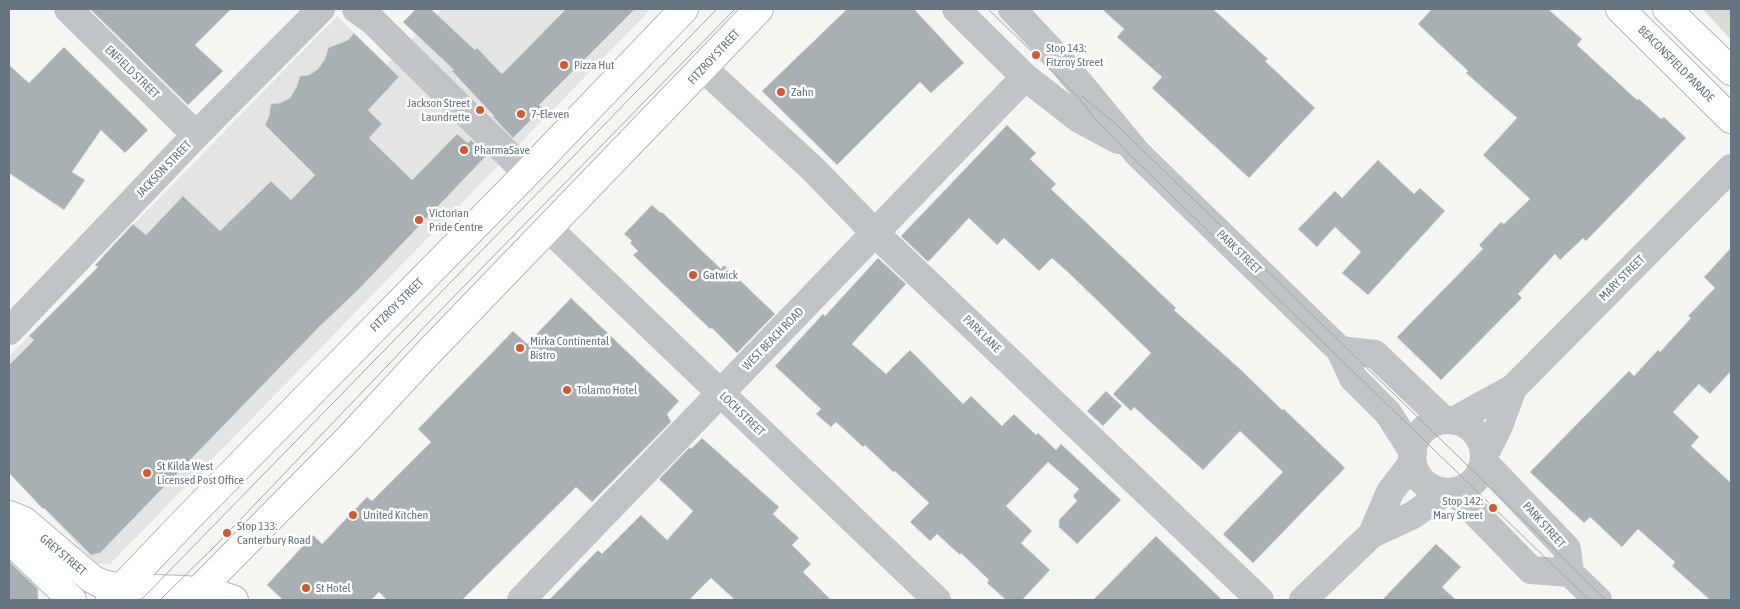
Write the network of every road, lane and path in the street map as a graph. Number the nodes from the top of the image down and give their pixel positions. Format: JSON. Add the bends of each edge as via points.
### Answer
{"nodes":[{"id":1,"x":68,"y":9,"type":"edge"},
{"id":2,"x":321,"y":9,"type":"edge"},
{"id":3,"x":684,"y":9,"type":"edge"},
{"id":4,"x":759,"y":9,"type":"edge"},
{"id":5,"x":956,"y":9,"type":"edge"},
{"id":6,"x":1012,"y":9,"type":"edge"},
{"id":7,"x":1620,"y":9,"type":"edge"},
{"id":8,"x":1667,"y":9,"type":"edge"},
{"id":9,"x":364,"y":15,"type":"edge"},
{"id":10,"x":703,"y":68,"type":"junction"},
{"id":11,"x":1731,"y":71,"type":"edge"},
{"id":12,"x":1025,"y":77,"type":"junction"},
{"id":13,"x":1731,"y":119,"type":"edge"},
{"id":14,"x":196,"y":135,"type":"junction"},
{"id":15,"x":1137,"y":153,"type":"junction"},
{"id":16,"x":1731,"y":168,"type":"edge"},
{"id":17,"x":527,"y":173,"type":"junction"},
{"id":18,"x":548,"y":228,"type":"junction"},
{"id":19,"x":875,"y":233,"type":"junction"},
{"id":20,"x":9,"y":331,"type":"edge"},
{"id":21,"x":1340,"y":350,"type":"junction"},
{"id":22,"x":1513,"y":388,"type":"junction"},
{"id":23,"x":720,"y":394,"type":"junction"},
{"id":24,"x":1450,"y":420,"type":"junction"},
{"id":25,"x":1413,"y":457,"type":"junction"},
{"id":26,"x":1484,"y":458,"type":"junction"},
{"id":27,"x":1450,"y":492,"type":"junction"},
{"id":28,"x":9,"y":515,"type":"edge"},
{"id":29,"x":9,"y":534,"type":"edge"},
{"id":30,"x":1372,"y":534,"type":"junction"},
{"id":31,"x":1570,"y":573,"type":"junction"},
{"id":32,"x":116,"y":594,"type":"edge"},
{"id":33,"x":194,"y":596,"type":"edge"},
{"id":34,"x":72,"y":600,"type":"edge"},
{"id":35,"x":234,"y":600,"type":"edge"},
{"id":36,"x":521,"y":600,"type":"edge"},
{"id":37,"x":937,"y":600,"type":"edge"},
{"id":38,"x":1260,"y":600,"type":"edge"},
{"id":39,"x":1303,"y":600,"type":"edge"},
{"id":40,"x":1598,"y":600,"type":"edge"}],
"edges":[{"from":1,"to":14,"type":"street","name":"ENFIELD STREET"},
{"from":2,"to":14,"type":"street","name":"JACKSON STREET"},
{"from":3,"to":17,"type":"main road","name":"FITZROY STREET"},
{"from":4,"to":10,"type":"main road","name":"FITZROY STREET"},
{"from":5,"to":12,"type":"street","name":"PARK STREET"},
{"from":6,"to":15,"type":"street","name":"PARK STREET","via":[[1061,61]]},
{"from":7,"to":13,"type":"main road","name":"BEACONSFIELD PARADE"},
{"from":8,"to":11,"type":"main road"},
{"from":9,"to":17,"type":"street"},
{"from":10,"to":18,"type":"main road","name":"FITZROY STREET"},
{"from":10,"to":19,"type":"street","name":"PARK LANE","via":[[813,169]]},
{"from":12,"to":15,"type":"street","name":"PARK STREET","via":[[1079,119]]},
{"from":12,"to":19,"type":"street","name":"WEST BEACH ROAD"},
{"from":14,"to":20,"type":"street","name":"JACKSON STREET"},
{"from":15,"to":21,"type":"street","name":"PARK STREET"},
{"from":16,"to":22,"type":"street","name":"MARY STREET"},
{"from":17,"to":32,"type":"main road","name":"FITZROY STREET"},
{"from":18,"to":23,"type":"street","name":"LOCH STREET"},
{"from":18,"to":33,"type":"main road","name":"FITZROY STREET"},
{"from":19,"to":23,"type":"street","name":"WEST BEACH ROAD"},
{"from":19,"to":38,"type":"street","name":"PARK LANE"},
{"from":21,"to":24,"type":"street","via":[[1375,354]]},
{"from":21,"to":25,"type":"street","name":"PARK STREET","via":[[1353,378],[1388,413]]},
{"from":22,"to":24,"type":"street","name":"MARY STREET"},
{"from":22,"to":26,"type":"street","name":"MARY STREET"},
{"from":23,"to":36,"type":"street","name":"WEST BEACH ROAD"},
{"from":23,"to":37,"type":"street","name":"LOCH STREET"},
{"from":24,"to":25,"type":"street","via":[[1435,422],[1424,429],[1415,443]]},
{"from":24,"to":26,"type":"street","via":[[1467,425],[1476,432],[1482,442]]},
{"from":25,"to":27,"type":"street","via":[[1416,473],[1424,483]]},
{"from":25,"to":30,"type":"street","via":[[1390,492]]},
{"from":26,"to":27,"type":"street","via":[[1482,470],[1474,481],[1463,489]]},
{"from":26,"to":31,"type":"street","name":"PARK STREET","via":[[1567,549]]},
{"from":27,"to":30,"type":"street","via":[[1413,515]]},
{"from":27,"to":31,"type":"street","via":[[1531,570]]},
{"from":28,"to":32,"type":"main road","name":"GREY STREET","via":[[24,521],[92,579]]},
{"from":29,"to":34,"type":"main road","name":"GREY STREET","via":[[18,548]]},
{"from":30,"to":39,"type":"street"},
{"from":31,"to":40,"type":"street"},
{"from":32,"to":33,"type":"main road","name":"GREY STREET"},
{"from":33,"to":35,"type":"main road","name":"GREY STREET","via":[[217,594]]}]}
